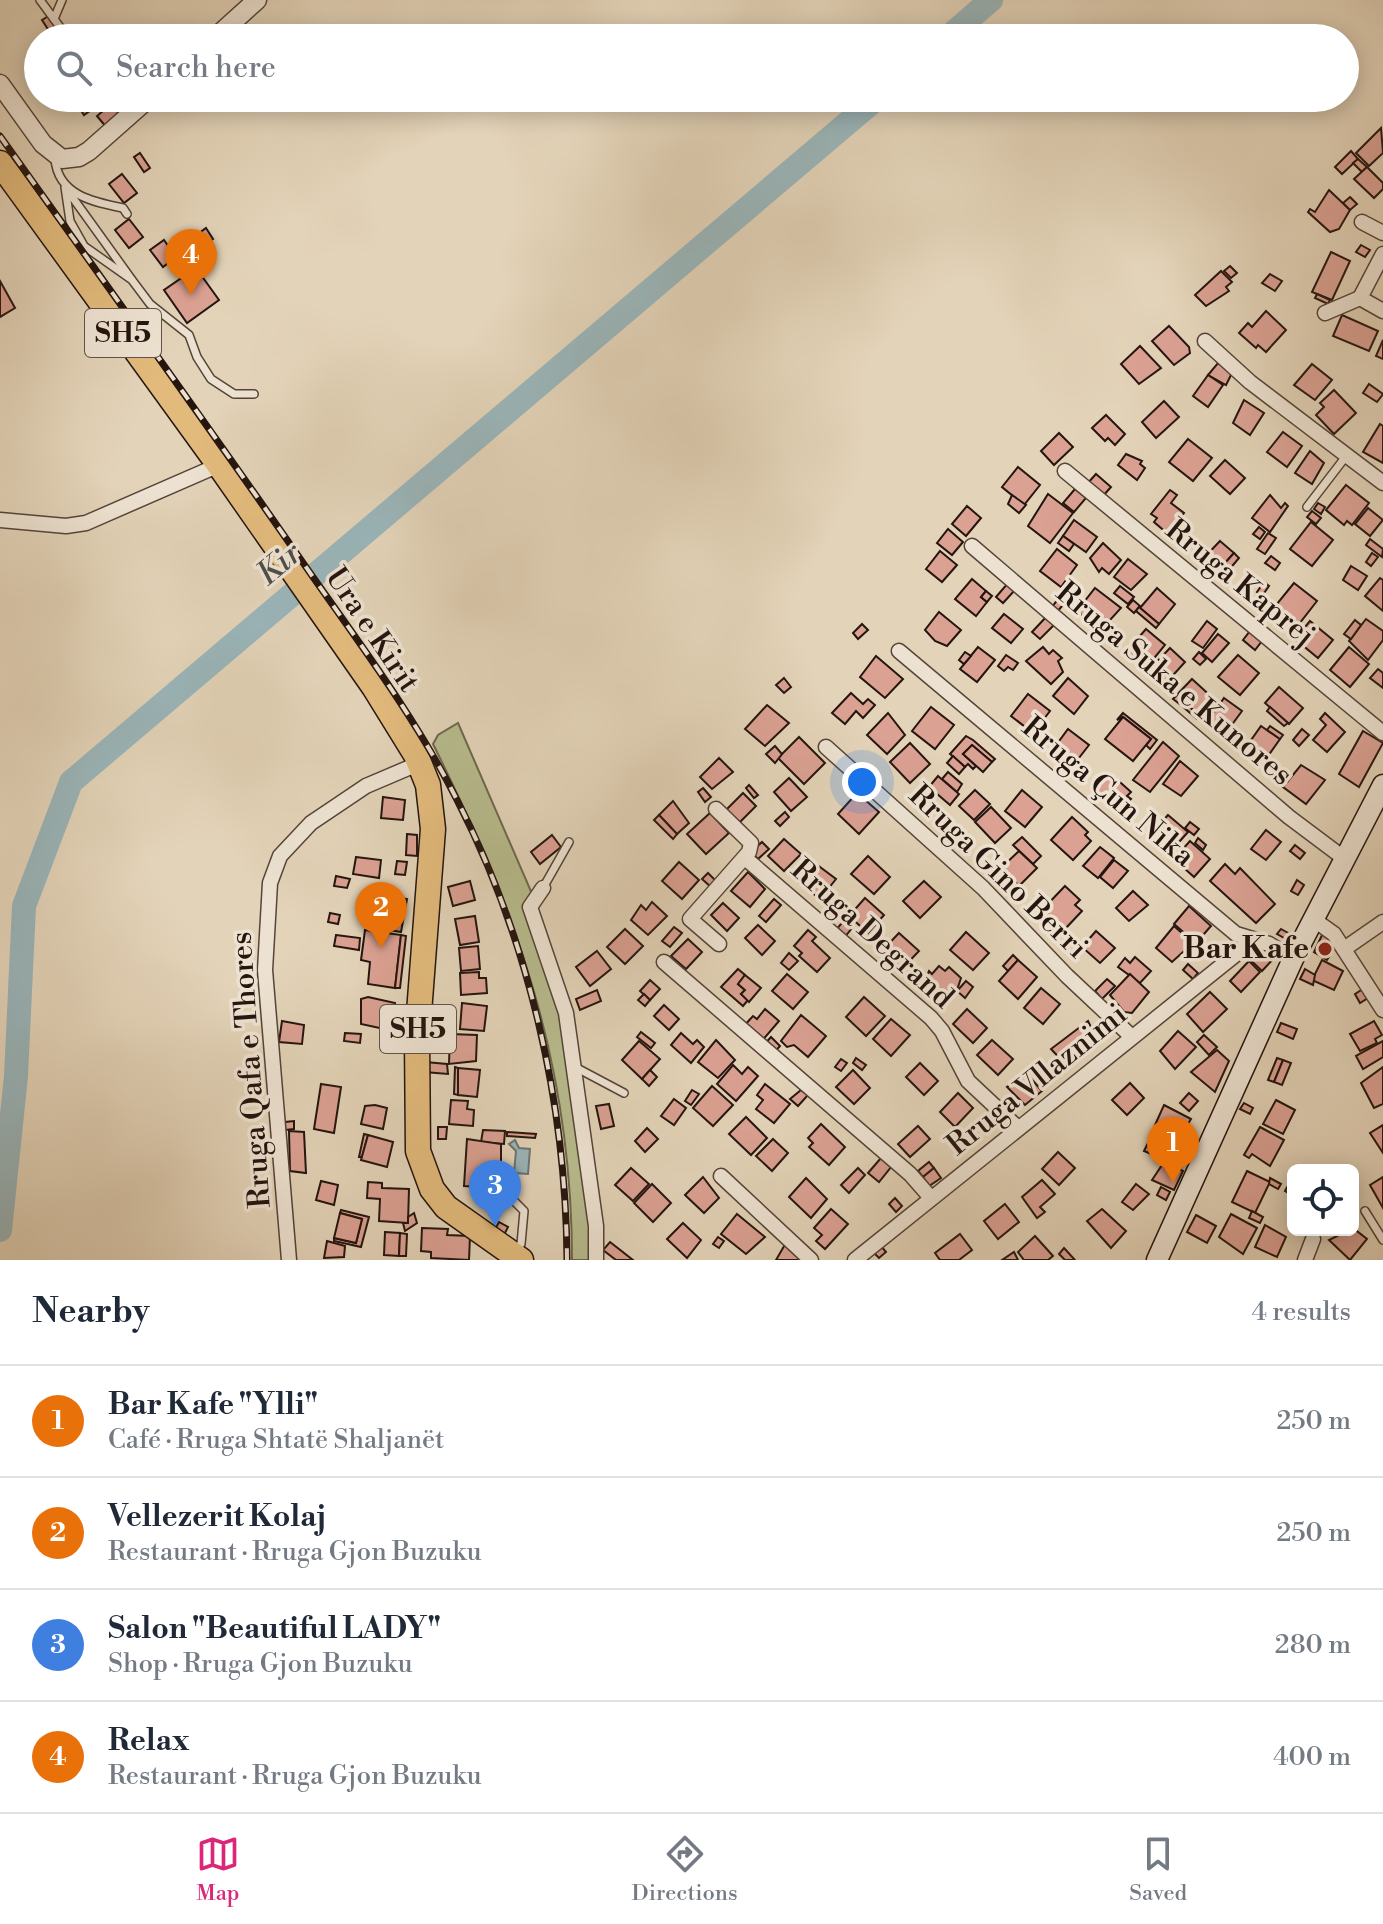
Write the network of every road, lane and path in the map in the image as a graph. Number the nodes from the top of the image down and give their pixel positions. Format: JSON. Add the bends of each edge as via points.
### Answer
{"nodes":[{"id":1,"x":40,"y":0,"type":"edge"},
{"id":2,"x":62,"y":0,"type":"edge"},
{"id":3,"x":257,"y":0,"type":"edge"},
{"id":4,"x":54,"y":19,"type":"junction"},
{"id":5,"x":58,"y":24,"type":"edge"},
{"id":6,"x":230,"y":24,"type":"edge"},
{"id":7,"x":0,"y":84,"type":"edge"},
{"id":8,"x":127,"y":112,"type":"edge"},
{"id":9,"x":134,"y":112,"type":"edge"},
{"id":10,"x":130,"y":116,"type":"junction"},
{"id":11,"x":55,"y":157,"type":"junction"},
{"id":12,"x":0,"y":163,"type":"edge"},
{"id":13,"x":65,"y":187,"type":"junction"},
{"id":14,"x":127,"y":214,"type":"dead end"},
{"id":15,"x":1362,"y":222,"type":"dead end"},
{"id":16,"x":1383,"y":233,"type":"edge"},
{"id":17,"x":1383,"y":254,"type":"edge"},
{"id":18,"x":132,"y":280,"type":"junction"},
{"id":19,"x":1360,"y":298,"type":"junction"},
{"id":20,"x":1383,"y":311,"type":"edge"},
{"id":21,"x":1325,"y":313,"type":"dead end"},
{"id":22,"x":1205,"y":341,"type":"dead end"},
{"id":23,"x":254,"y":394,"type":"dead end"},
{"id":24,"x":1347,"y":455,"type":"junction"},
{"id":25,"x":219,"y":465,"type":"junction"},
{"id":26,"x":1065,"y":471,"type":"dead end"},
{"id":27,"x":1383,"y":483,"type":"edge"},
{"id":28,"x":1307,"y":507,"type":"dead end"},
{"id":29,"x":0,"y":520,"type":"edge"},
{"id":30,"x":972,"y":546,"type":"dead end"},
{"id":31,"x":899,"y":651,"type":"dead end"},
{"id":32,"x":1383,"y":733,"type":"edge"},
{"id":33,"x":826,"y":747,"type":"dead end"},
{"id":34,"x":418,"y":759,"type":"junction"},
{"id":35,"x":1383,"y":785,"type":"edge"},
{"id":36,"x":716,"y":809,"type":"dead end"},
{"id":37,"x":569,"y":842,"type":"dead end"},
{"id":38,"x":745,"y":858,"type":"junction"},
{"id":39,"x":1345,"y":859,"type":"junction"},
{"id":40,"x":543,"y":888,"type":"joint"},
{"id":41,"x":1313,"y":919,"type":"junction"},
{"id":42,"x":1383,"y":922,"type":"edge"},
{"id":43,"x":1250,"y":939,"type":"junction"},
{"id":44,"x":719,"y":944,"type":"dead end"},
{"id":45,"x":1344,"y":949,"type":"junction"},
{"id":46,"x":1293,"y":959,"type":"junction"},
{"id":47,"x":664,"y":962,"type":"dead end"},
{"id":48,"x":1383,"y":1010,"type":"edge"},
{"id":49,"x":1131,"y":1036,"type":"junction"},
{"id":50,"x":575,"y":1067,"type":"junction"},
{"id":51,"x":624,"y":1093,"type":"dead end"},
{"id":52,"x":1018,"y":1128,"type":"junction"},
{"id":53,"x":721,"y":1176,"type":"dead end"},
{"id":54,"x":510,"y":1197,"type":"dead end"},
{"id":55,"x":931,"y":1198,"type":"junction"},
{"id":56,"x":1365,"y":1211,"type":"dead end"},
{"id":57,"x":1313,"y":1239,"type":"dead end"},
{"id":58,"x":1383,"y":1240,"type":"edge"},
{"id":59,"x":511,"y":1258,"type":"edge"},
{"id":60,"x":289,"y":1260,"type":"edge"},
{"id":61,"x":596,"y":1260,"type":"edge"},
{"id":62,"x":811,"y":1260,"type":"edge"},
{"id":63,"x":855,"y":1260,"type":"edge"},
{"id":64,"x":1157,"y":1260,"type":"edge"},
{"id":65,"x":1305,"y":1260,"type":"edge"}],
"edges":[{"from":1,"to":4,"type":"lane"},
{"from":2,"to":4,"type":"lane"},
{"from":3,"to":6,"type":"street"},
{"from":4,"to":5,"type":"lane"},
{"from":7,"to":11,"type":"street"},
{"from":8,"to":10,"type":"lane"},
{"from":9,"to":10,"type":"street"},
{"from":10,"to":11,"type":"street","via":[[79,157]]},
{"from":11,"to":13,"type":"lane"},
{"from":12,"to":25,"type":"main road","number":"SH5"},
{"from":13,"to":14,"type":"lane"},
{"from":13,"to":18,"type":"lane"},
{"from":13,"to":18,"type":"lane","via":[[70,221],[84,246]]},
{"from":15,"to":16,"type":"street"},
{"from":17,"to":19,"type":"street"},
{"from":18,"to":23,"type":"lane","via":[[150,304],[189,335],[211,379],[234,394]]},
{"from":19,"to":20,"type":"street"},
{"from":19,"to":21,"type":"street"},
{"from":22,"to":24,"type":"street"},
{"from":24,"to":27,"type":"street"},
{"from":24,"to":28,"type":"lane"},
{"from":25,"to":29,"type":"street","via":[[86,523]]},
{"from":25,"to":34,"type":"main road","name":"Ura e Kirit","number":"SH5"},
{"from":26,"to":32,"type":"street","name":"Rruga Kaprej"},
{"from":30,"to":39,"type":"street","name":"Rruga Suka e Kunores"},
{"from":31,"to":43,"type":"street","name":"Rruga Çun Nika","via":[[1236,934]]},
{"from":33,"to":49,"type":"street","name":"Rruga Gino Berri","via":[[983,888]]},
{"from":34,"to":59,"type":"main road","number":"SH5","via":[[433,806],[433,829],[417,1039],[418,1151],[432,1189],[446,1207]]},
{"from":34,"to":60,"type":"street","name":"Rruga Qafa e Thores","via":[[311,823],[280,856],[270,883],[265,970]]},
{"from":35,"to":39,"type":"main road"},
{"from":36,"to":38,"type":"street","name":"Rruga Degrand","via":[[751,843]]},
{"from":37,"to":40,"type":"lane"},
{"from":38,"to":44,"type":"street","name":"Rruga Degrand","via":[[690,919]]},
{"from":38,"to":52,"type":"street","name":"Rruga Degrand","via":[[931,1018],[968,1081]]},
{"from":39,"to":41,"type":"main road"},
{"from":40,"to":50,"type":"street","via":[[530,907],[566,1013]]},
{"from":41,"to":45,"type":"street"},
{"from":41,"to":46,"type":"main road"},
{"from":42,"to":45,"type":"street"},
{"from":43,"to":46,"type":"street","name":"Rruga Çun Nika"},
{"from":43,"to":49,"type":"street","name":"Rruga Vllaznimi"},
{"from":45,"to":48,"type":"street"},
{"from":46,"to":64,"type":"main road"},
{"from":47,"to":55,"type":"street","via":[[910,1174]]},
{"from":49,"to":52,"type":"street","name":"Rruga Vllaznimi"},
{"from":50,"to":51,"type":"lane"},
{"from":50,"to":61,"type":"street"},
{"from":52,"to":55,"type":"street","name":"Rruga Vllaznimi"},
{"from":53,"to":62,"type":"street"},
{"from":54,"to":59,"type":"lane","via":[[524,1211],[521,1244]]},
{"from":55,"to":63,"type":"street","name":"Rruga Vllaznimi"},
{"from":56,"to":58,"type":"lane"},
{"from":57,"to":65,"type":"street"}]}
